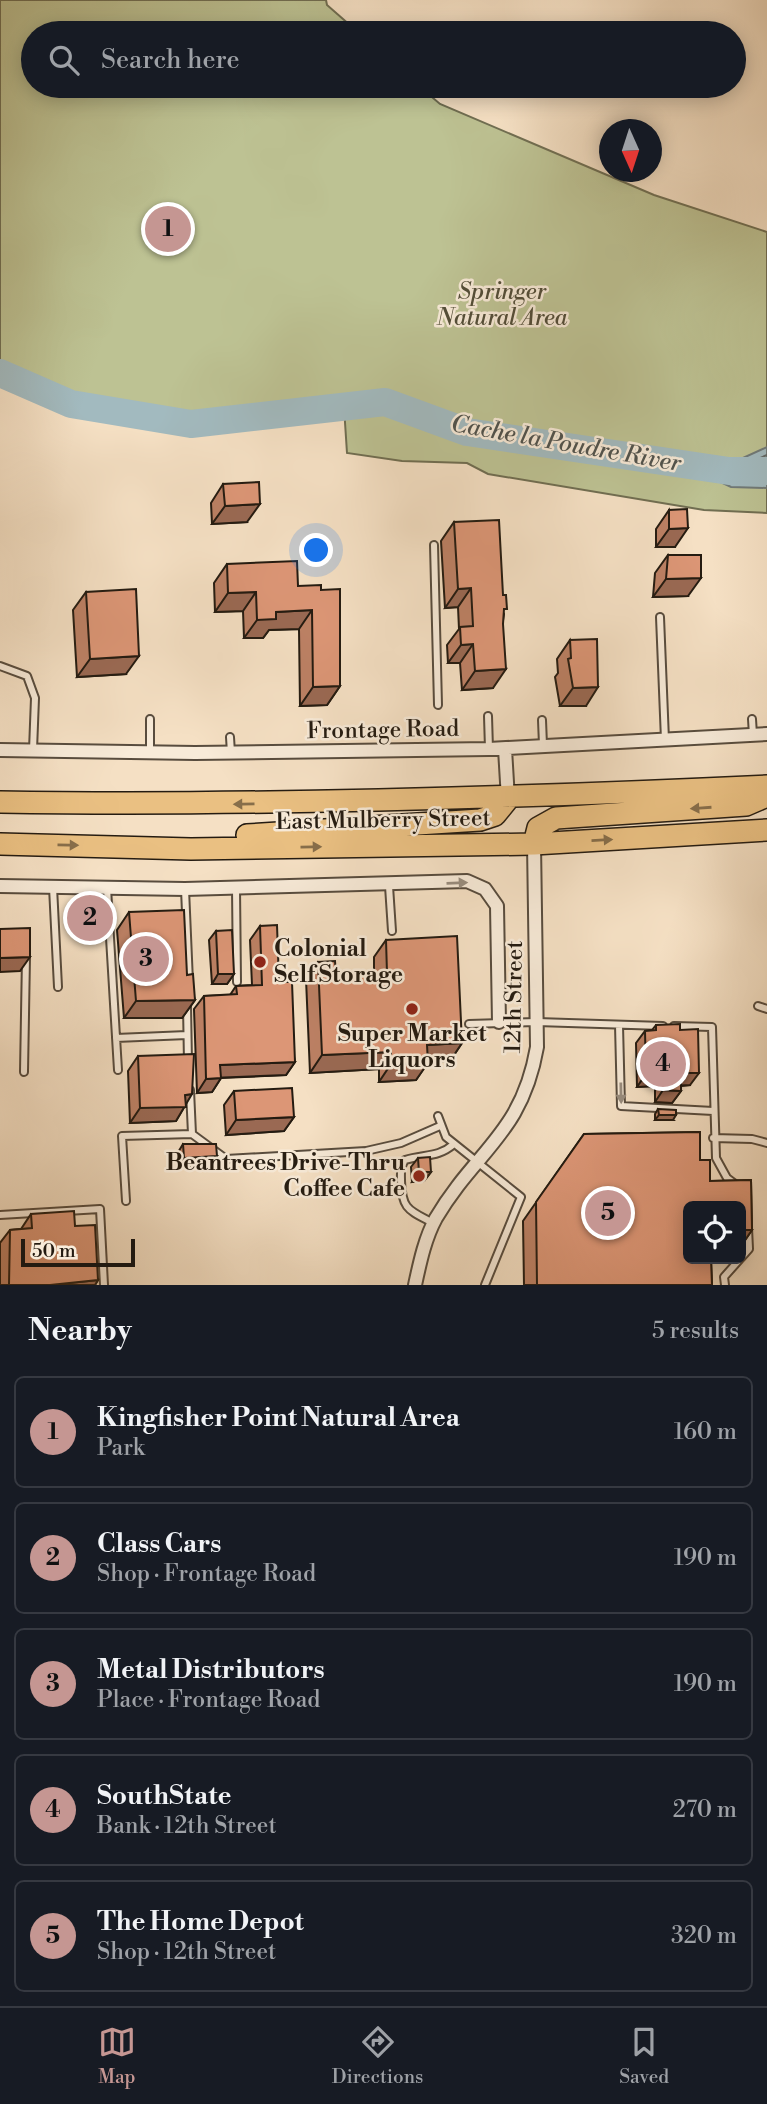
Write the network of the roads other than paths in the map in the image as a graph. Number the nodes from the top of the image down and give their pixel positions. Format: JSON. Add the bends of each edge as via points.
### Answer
{"nodes":[{"id":1,"x":434,"y":545,"type":"dead end"},
{"id":2,"x":660,"y":617,"type":"dead end"},
{"id":3,"x":0,"y":666,"type":"edge"},
{"id":4,"x":439,"y":705,"type":"dead end"},
{"id":5,"x":488,"y":716,"type":"dead end"},
{"id":6,"x":150,"y":719,"type":"dead end"},
{"id":7,"x":752,"y":719,"type":"dead end"},
{"id":8,"x":542,"y":720,"type":"dead end"},
{"id":9,"x":767,"y":734,"type":"edge"},
{"id":10,"x":753,"y":736,"type":"junction"},
{"id":11,"x":230,"y":737,"type":"dead end"},
{"id":12,"x":666,"y":740,"type":"junction"},
{"id":13,"x":544,"y":747,"type":"junction"},
{"id":14,"x":489,"y":749,"type":"junction"},
{"id":15,"x":505,"y":749,"type":"junction"},
{"id":16,"x":0,"y":750,"type":"edge"},
{"id":17,"x":33,"y":750,"type":"junction"},
{"id":18,"x":150,"y":752,"type":"junction"},
{"id":19,"x":231,"y":753,"type":"junction"},
{"id":20,"x":767,"y":786,"type":"edge"},
{"id":21,"x":767,"y":796,"type":"edge"},
{"id":22,"x":508,"y":799,"type":"junction"},
{"id":23,"x":0,"y":802,"type":"edge"},
{"id":24,"x":767,"y":830,"type":"edge"},
{"id":25,"x":0,"y":844,"type":"edge"},
{"id":26,"x":534,"y":844,"type":"junction"},
{"id":27,"x":144,"y":846,"type":"junction"},
{"id":28,"x":0,"y":886,"type":"edge"},
{"id":29,"x":389,"y":886,"type":"junction"},
{"id":30,"x":53,"y":887,"type":"junction"},
{"id":31,"x":107,"y":888,"type":"junction"},
{"id":32,"x":236,"y":888,"type":"junction"},
{"id":33,"x":185,"y":889,"type":"junction"},
{"id":34,"x":392,"y":931,"type":"dead end"},
{"id":35,"x":26,"y":946,"type":"edge"},
{"id":36,"x":237,"y":982,"type":"edge"},
{"id":37,"x":58,"y":986,"type":"dead end"},
{"id":38,"x":188,"y":988,"type":"edge"},
{"id":39,"x":187,"y":1000,"type":"edge"},
{"id":40,"x":758,"y":1006,"type":"dead end"},
{"id":41,"x":767,"y":1009,"type":"edge"},
{"id":42,"x":499,"y":1022,"type":"junction"},
{"id":43,"x":537,"y":1022,"type":"junction"},
{"id":44,"x":469,"y":1024,"type":"dead end"},
{"id":45,"x":619,"y":1025,"type":"junction"},
{"id":46,"x":187,"y":1035,"type":"junction"},
{"id":47,"x":116,"y":1038,"type":"junction"},
{"id":48,"x":118,"y":1070,"type":"dead end"},
{"id":49,"x":24,"y":1072,"type":"dead end"},
{"id":50,"x":189,"y":1072,"type":"edge"},
{"id":51,"x":189,"y":1084,"type":"edge"},
{"id":52,"x":713,"y":1111,"type":"junction"},
{"id":53,"x":438,"y":1116,"type":"dead end"},
{"id":54,"x":440,"y":1126,"type":"junction"},
{"id":55,"x":192,"y":1134,"type":"junction"},
{"id":56,"x":713,"y":1138,"type":"junction"},
{"id":57,"x":767,"y":1143,"type":"edge"},
{"id":58,"x":454,"y":1144,"type":"junction"},
{"id":59,"x":478,"y":1165,"type":"junction"},
{"id":60,"x":746,"y":1193,"type":"edge"},
{"id":61,"x":126,"y":1201,"type":"dead end"},
{"id":62,"x":0,"y":1215,"type":"edge"},
{"id":63,"x":434,"y":1223,"type":"junction"},
{"id":64,"x":747,"y":1223,"type":"edge"},
{"id":65,"x":746,"y":1252,"type":"edge"},
{"id":66,"x":736,"y":1264,"type":"edge"},
{"id":67,"x":104,"y":1285,"type":"edge"},
{"id":68,"x":415,"y":1285,"type":"edge"},
{"id":69,"x":485,"y":1285,"type":"edge"},
{"id":70,"x":725,"y":1285,"type":"edge"}],
"edges":[{"from":1,"to":4,"type":"lane"},
{"from":2,"to":12,"type":"lane"},
{"from":3,"to":17,"type":"lane","via":[[27,676],[35,698]]},
{"from":5,"to":14,"type":"lane"},
{"from":6,"to":18,"type":"lane"},
{"from":7,"to":10,"type":"lane"},
{"from":8,"to":13,"type":"lane"},
{"from":9,"to":10,"type":"street","name":"Frontage Road"},
{"from":10,"to":12,"type":"street","name":"Frontage Road"},
{"from":11,"to":19,"type":"lane"},
{"from":12,"to":13,"type":"street","name":"Frontage Road"},
{"from":13,"to":15,"type":"street","name":"Frontage Road"},
{"from":14,"to":15,"type":"street","name":"Frontage Road"},
{"from":14,"to":19,"type":"street","name":"Frontage Road"},
{"from":15,"to":22,"type":"street"},
{"from":16,"to":17,"type":"street","name":"Frontage Road"},
{"from":17,"to":18,"type":"street","name":"Frontage Road"},
{"from":18,"to":19,"type":"street","name":"Frontage Road"},
{"from":20,"to":22,"type":"highway","name":"East Mulberry Street"},
{"from":21,"to":26,"type":"highway","one_way":true,"via":[[746,805],[556,818],[538,828]]},
{"from":22,"to":23,"type":"highway","name":"East Mulberry Street","one_way":true,"via":[[194,805]]},
{"from":22,"to":27,"type":"highway","via":[[495,815],[480,820],[249,834]]},
{"from":26,"to":24,"type":"highway","name":"East Mulberry Street","one_way":true},
{"from":25,"to":27,"type":"highway","name":"East Mulberry Street","one_way":true},
{"from":27,"to":26,"type":"highway","name":"East Mulberry Street","one_way":true},
{"from":26,"to":43,"type":"street","name":"12th Street"},
{"from":28,"to":30,"type":"street"},
{"from":29,"to":32,"type":"street"},
{"from":29,"to":34,"type":"lane"},
{"from":29,"to":42,"type":"street","one_way":true,"via":[[467,881],[485,889],[497,906]]},
{"from":30,"to":31,"type":"street"},
{"from":30,"to":37,"type":"lane"},
{"from":31,"to":33,"type":"street"},
{"from":31,"to":47,"type":"lane"},
{"from":32,"to":33,"type":"street"},
{"from":32,"to":36,"type":"lane"},
{"from":33,"to":38,"type":"lane"},
{"from":35,"to":49,"type":"lane"},
{"from":39,"to":46,"type":"lane"},
{"from":40,"to":41,"type":"lane"},
{"from":42,"to":43,"type":"lane"},
{"from":42,"to":44,"type":"lane"},
{"from":43,"to":45,"type":"lane"},
{"from":43,"to":59,"type":"street","name":"12th Street","via":[[537,1047],[527,1091],[513,1120]]},
{"from":45,"to":52,"type":"lane","one_way":true,"via":[[621,1106]]},
{"from":45,"to":52,"type":"lane","via":[[712,1027]]},
{"from":46,"to":47,"type":"lane"},
{"from":46,"to":50,"type":"lane"},
{"from":47,"to":48,"type":"lane"},
{"from":51,"to":55,"type":"lane"},
{"from":52,"to":56,"type":"lane"},
{"from":53,"to":54,"type":"lane"},
{"from":54,"to":55,"type":"lane","via":[[401,1143],[366,1151],[226,1158]]},
{"from":54,"to":58,"type":"lane"},
{"from":55,"to":61,"type":"lane","via":[[122,1136]]},
{"from":56,"to":57,"type":"lane"},
{"from":56,"to":60,"type":"lane","via":[[716,1158],[727,1178]]},
{"from":58,"to":59,"type":"lane"},
{"from":58,"to":63,"type":"lane","via":[[432,1157],[405,1160],[401,1168],[403,1202]]},
{"from":59,"to":63,"type":"street","name":"12th Street"},
{"from":59,"to":69,"type":"lane","via":[[521,1197]]},
{"from":62,"to":67,"type":"lane","via":[[100,1209]]},
{"from":63,"to":68,"type":"street","name":"12th Street"},
{"from":64,"to":65,"type":"lane"},
{"from":66,"to":70,"type":"lane","via":[[724,1277]]}]}
